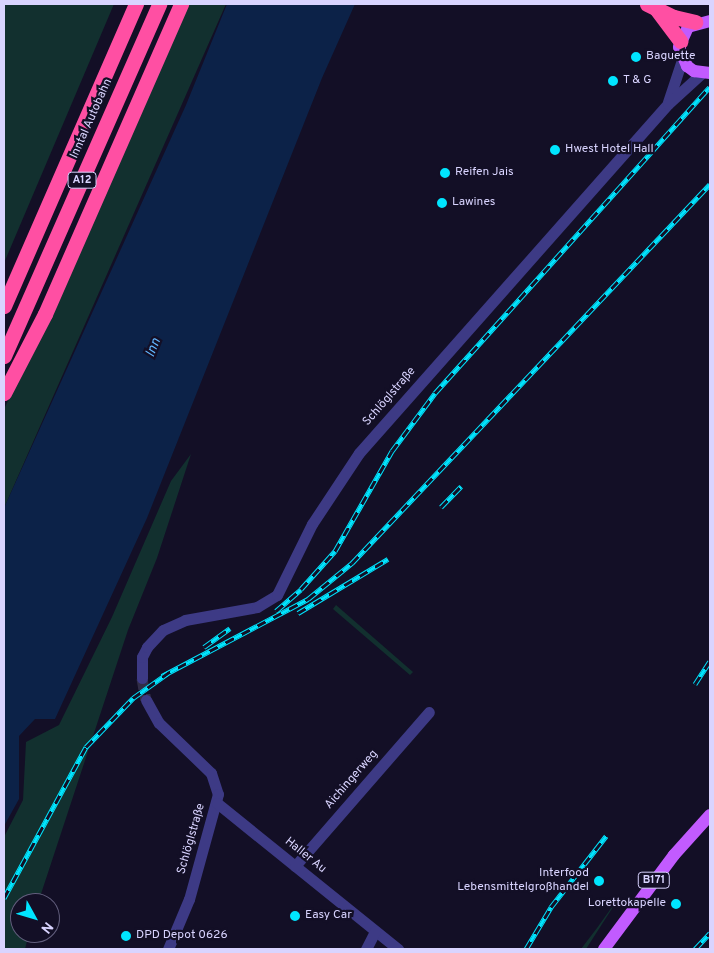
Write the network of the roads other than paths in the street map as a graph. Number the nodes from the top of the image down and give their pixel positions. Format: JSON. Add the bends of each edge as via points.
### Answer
{"nodes":[{"id":1,"x":136,"y":4,"type":"edge"},
{"id":2,"x":159,"y":4,"type":"edge"},
{"id":3,"x":181,"y":4,"type":"edge"},
{"id":4,"x":652,"y":7,"type":"edge"},
{"id":5,"x":703,"y":22,"type":"edge"},
{"id":6,"x":680,"y":41,"type":"junction"},
{"id":7,"x":682,"y":60,"type":"junction"},
{"id":8,"x":706,"y":73,"type":"edge"},
{"id":9,"x":668,"y":104,"type":"junction"},
{"id":10,"x":4,"y":306,"type":"edge"},
{"id":11,"x":4,"y":356,"type":"edge"},
{"id":12,"x":4,"y":393,"type":"edge"},
{"id":13,"x":142,"y":678,"type":"tunnel mouth"},
{"id":14,"x":146,"y":700,"type":"tunnel mouth"},
{"id":15,"x":429,"y":712,"type":"dead end"},
{"id":16,"x":217,"y":803,"type":"junction"},
{"id":17,"x":710,"y":815,"type":"edge"},
{"id":18,"x":295,"y":866,"type":"junction"},
{"id":19,"x":375,"y":931,"type":"junction"},
{"id":20,"x":168,"y":949,"type":"edge"},
{"id":21,"x":366,"y":949,"type":"edge"},
{"id":22,"x":398,"y":949,"type":"edge"},
{"id":23,"x":604,"y":949,"type":"edge"}],
"edges":[{"from":1,"to":10,"type":"highway","name":"Inntal Autobahn","number":"A12"},
{"from":2,"to":11,"type":"highway","name":"Inntal Autobahn","number":"A12"},
{"from":3,"to":12,"type":"highway","via":[[45,314]]},
{"from":4,"to":5,"type":"highway"},
{"from":4,"to":6,"type":"highway"},
{"from":5,"to":6,"type":"main road","via":[[688,27]]},
{"from":6,"to":7,"type":"main road"},
{"from":7,"to":8,"type":"main road","via":[[694,71]]},
{"from":7,"to":9,"type":"street","name":"Schlöglstraße"},
{"from":8,"to":9,"type":"street","name":"Schlöglstraße"},
{"from":9,"to":13,"type":"street","name":"Schlöglstraße","via":[[359,454],[312,524],[277,595],[258,607],[185,620],[163,630],[142,657]]},
{"from":14,"to":16,"type":"street","name":"Schlöglstraße","via":[[159,723],[211,774],[217,787]]},
{"from":15,"to":18,"type":"street","name":"Aichingerweg"},
{"from":16,"to":18,"type":"street","name":"Haller Au"},
{"from":16,"to":20,"type":"street","name":"Schlöglstraße","via":[[189,899]]},
{"from":17,"to":23,"type":"main road","number":"B171","via":[[674,855]]},
{"from":18,"to":19,"type":"street","name":"Haller Au"},
{"from":19,"to":21,"type":"street"},
{"from":19,"to":22,"type":"street","name":"Haller Au"}]}
